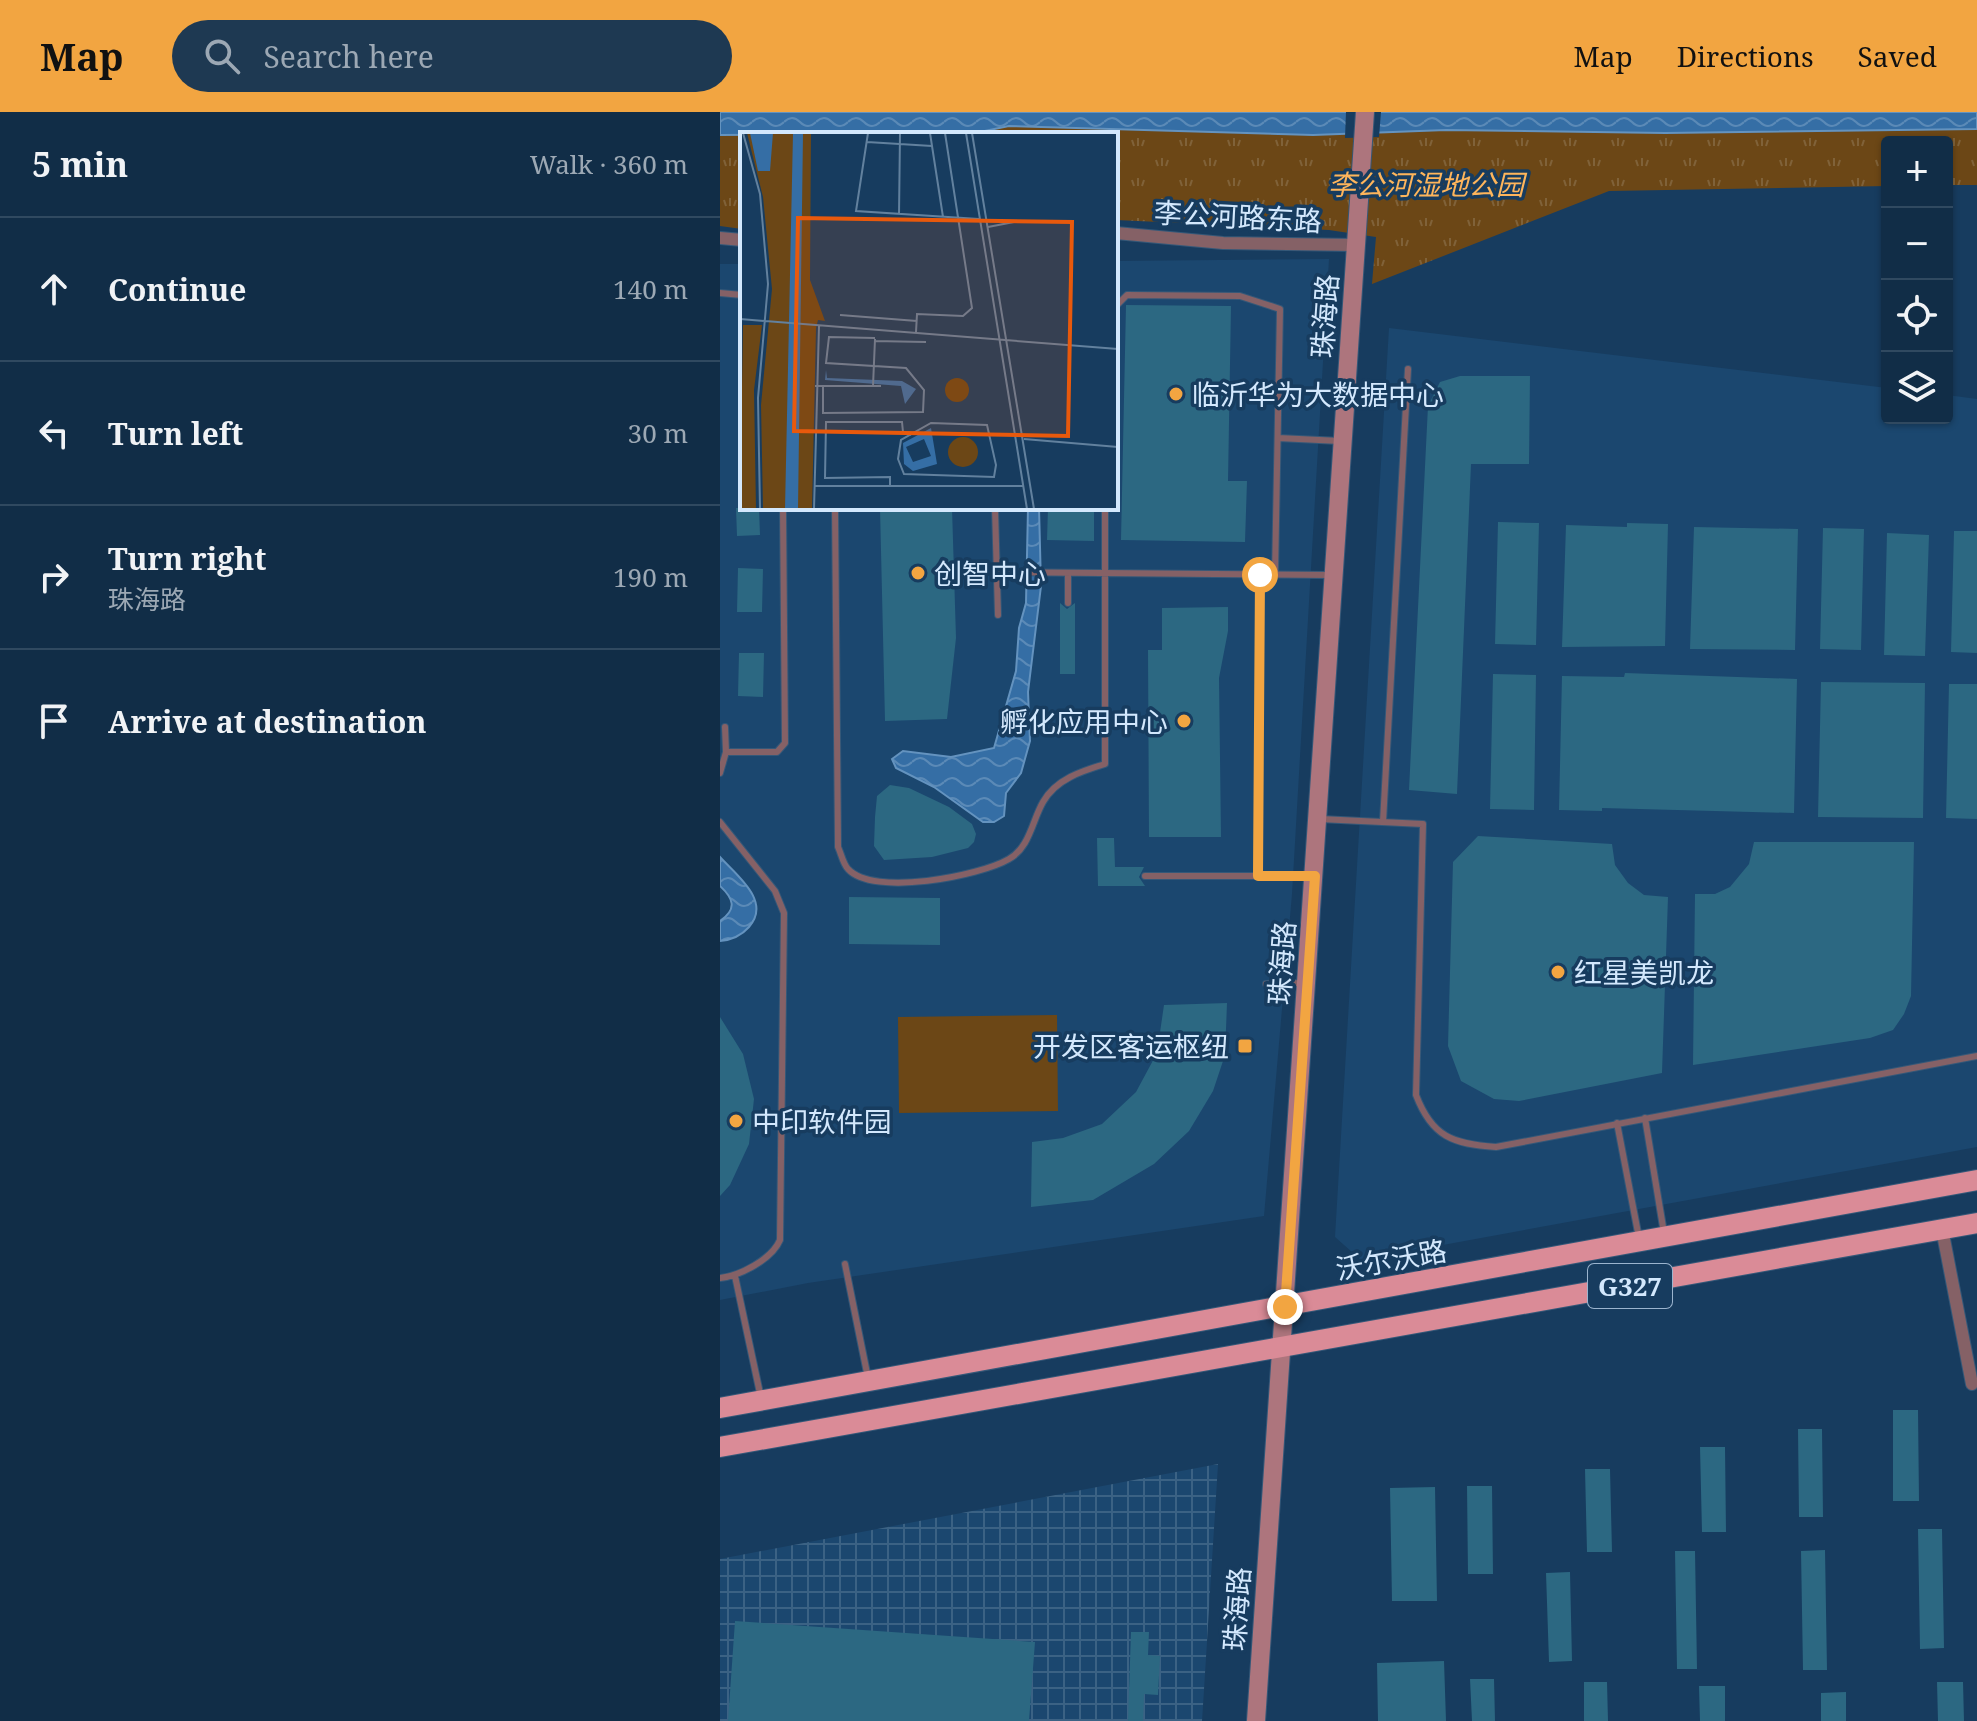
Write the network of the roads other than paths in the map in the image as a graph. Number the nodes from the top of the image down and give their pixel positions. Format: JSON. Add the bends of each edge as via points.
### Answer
{"nodes":[{"id":1,"x":1365,"y":112,"type":"edge"},
{"id":2,"x":1118,"y":233,"type":"edge"},
{"id":3,"x":720,"y":238,"type":"edge"},
{"id":4,"x":740,"y":240,"type":"edge"},
{"id":5,"x":1357,"y":245,"type":"junction"},
{"id":6,"x":720,"y":293,"type":"edge"},
{"id":7,"x":740,"y":295,"type":"edge"},
{"id":8,"x":1118,"y":304,"type":"edge"},
{"id":9,"x":1408,"y":369,"type":"dead end"},
{"id":10,"x":1278,"y":438,"type":"junction"},
{"id":11,"x":1344,"y":441,"type":"junction"},
{"id":12,"x":783,"y":510,"type":"edge"},
{"id":13,"x":835,"y":510,"type":"edge"},
{"id":14,"x":995,"y":510,"type":"edge"},
{"id":15,"x":1105,"y":510,"type":"edge"},
{"id":16,"x":997,"y":572,"type":"junction"},
{"id":17,"x":1068,"y":573,"type":"junction"},
{"id":18,"x":1104,"y":574,"type":"junction"},
{"id":19,"x":1260,"y":575,"type":"junction"},
{"id":20,"x":1275,"y":575,"type":"junction"},
{"id":21,"x":1335,"y":575,"type":"junction"},
{"id":22,"x":1068,"y":603,"type":"dead end"},
{"id":23,"x":998,"y":615,"type":"dead end"},
{"id":24,"x":725,"y":727,"type":"dead end"},
{"id":25,"x":726,"y":752,"type":"junction"},
{"id":26,"x":720,"y":773,"type":"edge"},
{"id":27,"x":1318,"y":818,"type":"junction"},
{"id":28,"x":720,"y":822,"type":"edge"},
{"id":29,"x":1383,"y":822,"type":"junction"},
{"id":30,"x":1145,"y":876,"type":"dead end"},
{"id":31,"x":1258,"y":876,"type":"junction"},
{"id":32,"x":1315,"y":876,"type":"junction"},
{"id":33,"x":1307,"y":983,"type":"junction"},
{"id":34,"x":1266,"y":984,"type":"dead end"},
{"id":35,"x":1977,"y":1056,"type":"edge"},
{"id":36,"x":1645,"y":1118,"type":"junction"},
{"id":37,"x":1617,"y":1123,"type":"junction"},
{"id":38,"x":1977,"y":1180,"type":"edge"},
{"id":39,"x":1977,"y":1223,"type":"edge"},
{"id":40,"x":1942,"y":1229,"type":"junction"},
{"id":41,"x":1665,"y":1237,"type":"junction"},
{"id":42,"x":1640,"y":1242,"type":"junction"},
{"id":43,"x":845,"y":1264,"type":"dead end"},
{"id":44,"x":735,"y":1276,"type":"junction"},
{"id":45,"x":720,"y":1278,"type":"edge"},
{"id":46,"x":1285,"y":1307,"type":"junction"},
{"id":47,"x":1282,"y":1349,"type":"junction"},
{"id":48,"x":868,"y":1381,"type":"junction"},
{"id":49,"x":1972,"y":1384,"type":"dead end"},
{"id":50,"x":762,"y":1400,"type":"junction"},
{"id":51,"x":720,"y":1408,"type":"edge"},
{"id":52,"x":720,"y":1447,"type":"edge"},
{"id":53,"x":1256,"y":1721,"type":"edge"}],
"edges":[{"from":1,"to":5,"type":"main road","name":"珠海路"},
{"from":2,"to":5,"type":"street","name":"李公河路东路","via":[[1223,243]]},
{"from":3,"to":4,"type":"street"},
{"from":5,"to":11,"type":"main road","name":"珠海路"},
{"from":6,"to":7,"type":"lane"},
{"from":8,"to":10,"type":"lane","via":[[1127,295],[1240,296],[1280,309]]},
{"from":9,"to":29,"type":"lane"},
{"from":10,"to":11,"type":"lane"},
{"from":10,"to":20,"type":"lane"},
{"from":11,"to":21,"type":"main road","name":"珠海路"},
{"from":12,"to":25,"type":"lane","via":[[785,743],[777,752]]},
{"from":13,"to":18,"type":"lane","via":[[838,847],[847,869],[861,878],[934,880],[978,873],[1012,858],[1032,831],[1043,801],[1058,785],[1105,764]]},
{"from":14,"to":16,"type":"lane"},
{"from":15,"to":18,"type":"lane"},
{"from":16,"to":17,"type":"lane"},
{"from":16,"to":23,"type":"lane"},
{"from":17,"to":18,"type":"lane"},
{"from":17,"to":22,"type":"lane"},
{"from":18,"to":19,"type":"lane"},
{"from":19,"to":20,"type":"lane"},
{"from":19,"to":31,"type":"lane"},
{"from":20,"to":21,"type":"lane"},
{"from":21,"to":27,"type":"main road","name":"珠海路"},
{"from":24,"to":25,"type":"lane"},
{"from":25,"to":26,"type":"lane"},
{"from":27,"to":29,"type":"lane"},
{"from":27,"to":32,"type":"main road","name":"珠海路"},
{"from":28,"to":44,"type":"lane","via":[[775,891],[784,913],[780,1240]]},
{"from":29,"to":37,"type":"lane","via":[[1423,824],[1416,1095],[1425,1117],[1463,1145],[1496,1147]]},
{"from":30,"to":31,"type":"lane"},
{"from":31,"to":32,"type":"lane"},
{"from":32,"to":33,"type":"main road","name":"珠海路"},
{"from":33,"to":34,"type":"lane"},
{"from":33,"to":46,"type":"main road","name":"珠海路"},
{"from":35,"to":36,"type":"lane"},
{"from":36,"to":37,"type":"lane"},
{"from":36,"to":41,"type":"lane"},
{"from":37,"to":42,"type":"lane"},
{"from":38,"to":41,"type":"highway","name":"沃尔沃路","number":"G327"},
{"from":39,"to":40,"type":"highway","number":"G327"},
{"from":40,"to":47,"type":"highway","number":"G327"},
{"from":40,"to":49,"type":"street"},
{"from":41,"to":42,"type":"highway","name":"沃尔沃路","number":"G327"},
{"from":42,"to":46,"type":"highway","name":"沃尔沃路","number":"G327"},
{"from":43,"to":48,"type":"lane"},
{"from":44,"to":45,"type":"lane"},
{"from":44,"to":50,"type":"lane"},
{"from":46,"to":47,"type":"main road","name":"珠海路"},
{"from":46,"to":48,"type":"highway","name":"沃尔沃路","number":"G327"},
{"from":47,"to":52,"type":"highway","number":"G327"},
{"from":47,"to":53,"type":"main road","name":"珠海路"},
{"from":48,"to":50,"type":"highway","name":"沃尔沃路","number":"G327"},
{"from":50,"to":51,"type":"highway","name":"沃尔沃路","number":"G327"}]}
